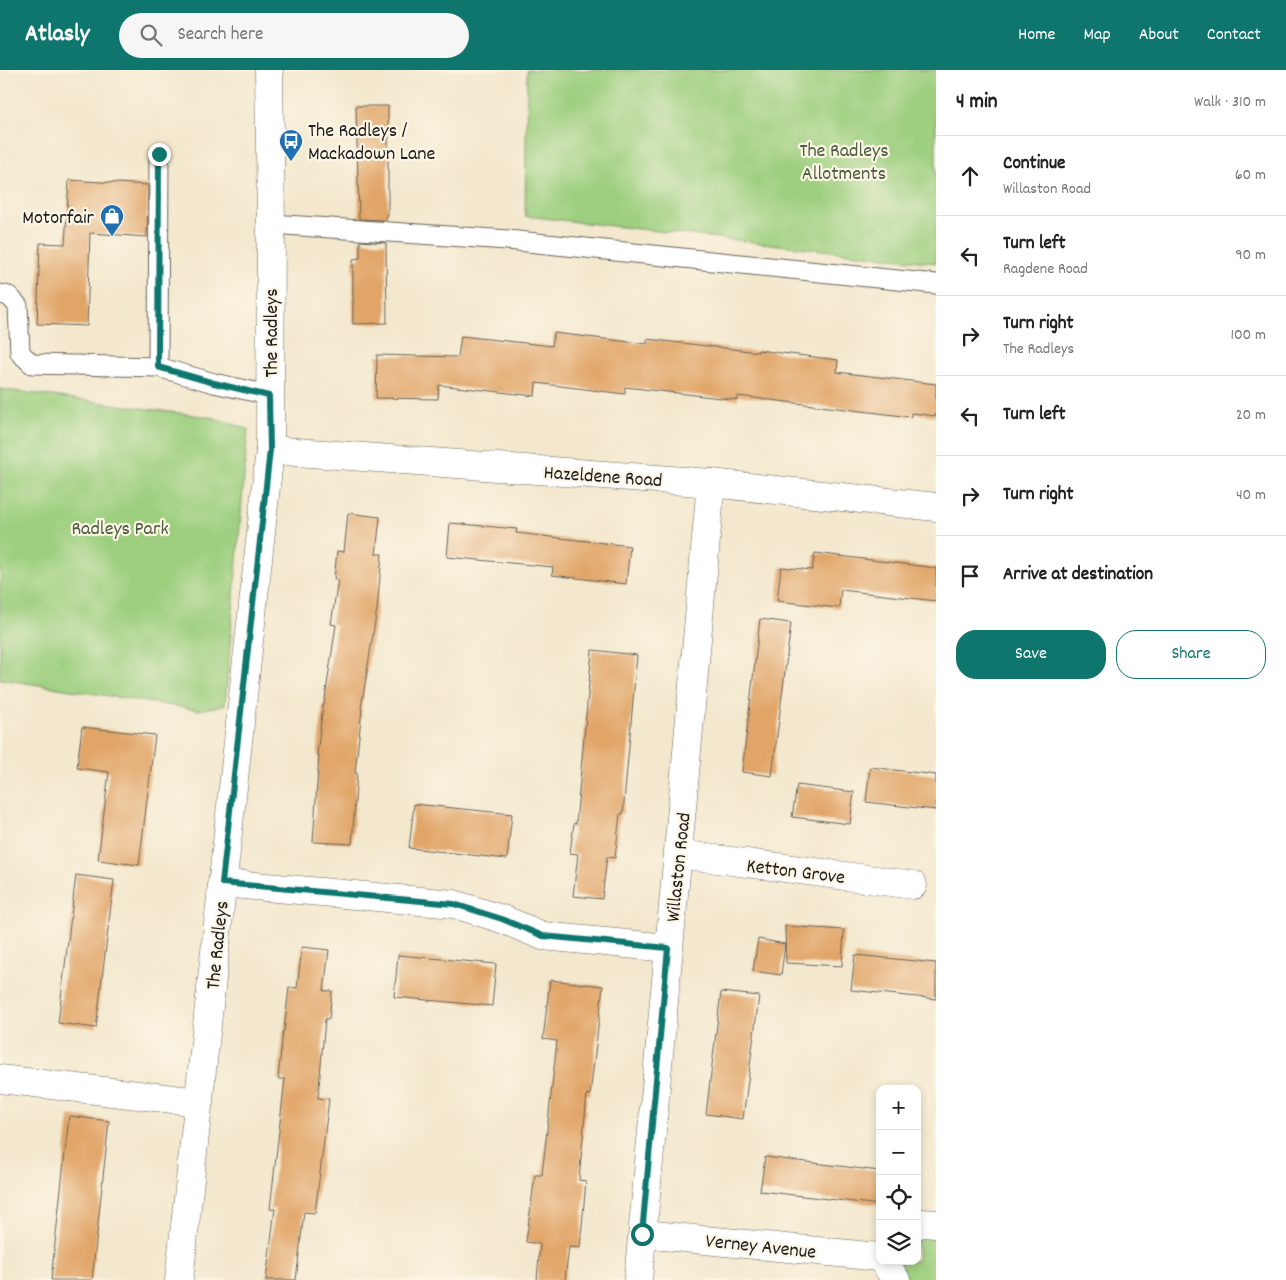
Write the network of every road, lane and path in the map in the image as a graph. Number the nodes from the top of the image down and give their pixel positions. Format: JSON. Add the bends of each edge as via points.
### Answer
{"nodes":[{"id":1,"x":269,"y":70,"type":"edge"},
{"id":2,"x":159,"y":154,"type":"dead end"},
{"id":3,"x":271,"y":224,"type":"junction"},
{"id":4,"x":936,"y":284,"type":"edge"},
{"id":5,"x":0,"y":294,"type":"edge"},
{"id":6,"x":158,"y":367,"type":"junction"},
{"id":7,"x":269,"y":396,"type":"junction"},
{"id":8,"x":270,"y":450,"type":"junction"},
{"id":9,"x":711,"y":483,"type":"junction"},
{"id":10,"x":936,"y":507,"type":"edge"},
{"id":11,"x":679,"y":854,"type":"junction"},
{"id":12,"x":222,"y":883,"type":"junction"},
{"id":13,"x":913,"y":885,"type":"dead end"},
{"id":14,"x":668,"y":948,"type":"junction"},
{"id":15,"x":0,"y":1079,"type":"edge"},
{"id":16,"x":199,"y":1102,"type":"junction"},
{"id":17,"x":921,"y":1223,"type":"edge"},
{"id":18,"x":936,"y":1224,"type":"edge"},
{"id":19,"x":642,"y":1234,"type":"junction"},
{"id":20,"x":876,"y":1257,"type":"edge"},
{"id":21,"x":885,"y":1265,"type":"edge"},
{"id":22,"x":179,"y":1280,"type":"edge"},
{"id":23,"x":638,"y":1280,"type":"edge"},
{"id":24,"x":896,"y":1280,"type":"edge"}],
"edges":[{"from":1,"to":3,"type":"street","name":"The Radleys"},
{"from":2,"to":6,"type":"lane"},
{"from":3,"to":4,"type":"lane","via":[[508,240]]},
{"from":3,"to":7,"type":"street","name":"The Radleys"},
{"from":5,"to":6,"type":"lane","via":[[9,296],[18,306],[20,353],[32,364]]},
{"from":6,"to":7,"type":"lane"},
{"from":7,"to":8,"type":"street","name":"The Radleys"},
{"from":8,"to":9,"type":"street","name":"Hazeldene Road"},
{"from":8,"to":12,"type":"street","name":"The Radleys"},
{"from":9,"to":10,"type":"street","name":"Hazeldene Road"},
{"from":9,"to":11,"type":"street","name":"Willaston Road"},
{"from":11,"to":13,"type":"street","name":"Ketton Grove"},
{"from":11,"to":14,"type":"street","name":"Willaston Road"},
{"from":12,"to":14,"type":"street","via":[[454,904],[543,936]]},
{"from":12,"to":16,"type":"street","name":"The Radleys"},
{"from":14,"to":19,"type":"street","name":"Willaston Road"},
{"from":15,"to":16,"type":"street"},
{"from":16,"to":22,"type":"street","name":"The Radleys"},
{"from":17,"to":18,"type":"street"},
{"from":19,"to":20,"type":"street","name":"Verney Avenue"},
{"from":19,"to":23,"type":"street","name":"Willaston Road"},
{"from":21,"to":24,"type":"street"}]}
